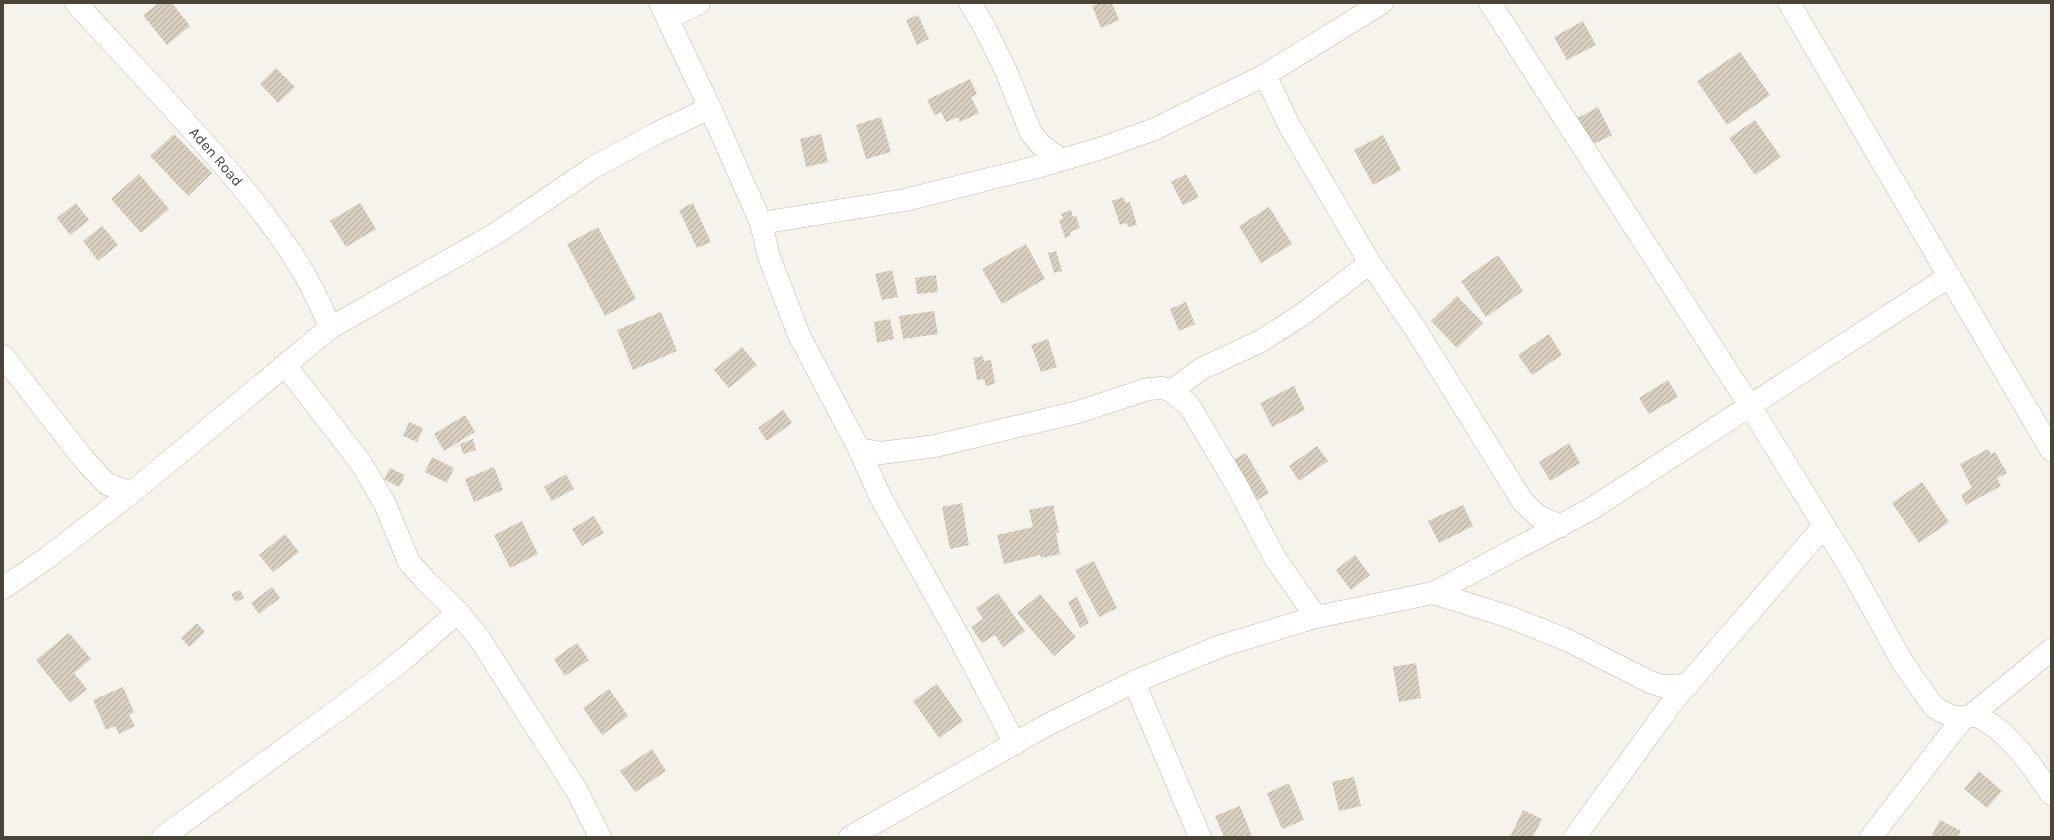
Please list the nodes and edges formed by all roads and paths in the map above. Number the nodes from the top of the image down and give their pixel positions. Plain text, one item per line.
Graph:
1 (76, 3) edge
2 (699, 3) edge
3 (970, 3) edge
4 (1490, 3) edge
5 (1790, 3) edge
6 (1378, 4) edge
7 (664, 10) edge
8 (1266, 75) junction
9 (710, 108) junction
10 (1062, 160) junction
11 (761, 223) junction
12 (1370, 263) junction
13 (1950, 276) junction
14 (330, 328) junction
15 (3, 356) edge
16 (285, 365) junction
17 (1172, 391) junction
18 (1750, 406) junction
19 (2049, 442) edge
20 (859, 449) junction
21 (131, 493) junction
22 (1561, 526) junction
23 (1824, 526) junction
24 (3, 588) edge
25 (1433, 593) junction
26 (458, 612) junction
27 (1316, 617) junction
28 (2051, 650) edge
29 (1134, 682) junction
30 (1688, 685) junction
31 (1968, 716) junction
32 (1015, 744) junction
33 (2051, 794) edge
34 (163, 837) edge
35 (600, 837) edge
36 (850, 837) edge
37 (1200, 837) edge
38 (1575, 837) edge
39 (1871, 837) edge

1 - 14 street, Aden Road
2 - 7 street
3 - 10 street
4 - 18 street
5 - 13 street
6 - 8 street
7 - 9 street
8 - 10 street
8 - 12 street
9 - 11 street
9 - 14 street
10 - 11 street
11 - 20 street
12 - 17 street
12 - 22 street
13 - 18 street
13 - 19 street
14 - 16 street
15 - 21 street
16 - 21 street
16 - 26 street
17 - 20 street
17 - 27 street
18 - 22 street
18 - 23 street
20 - 32 street
21 - 24 street
22 - 25 street
23 - 30 street
23 - 31 street
25 - 27 street
25 - 30 street
26 - 34 street
26 - 35 street
27 - 29 street
28 - 31 street
29 - 32 street
29 - 37 street
30 - 38 street
31 - 33 street
31 - 39 street
32 - 36 street

